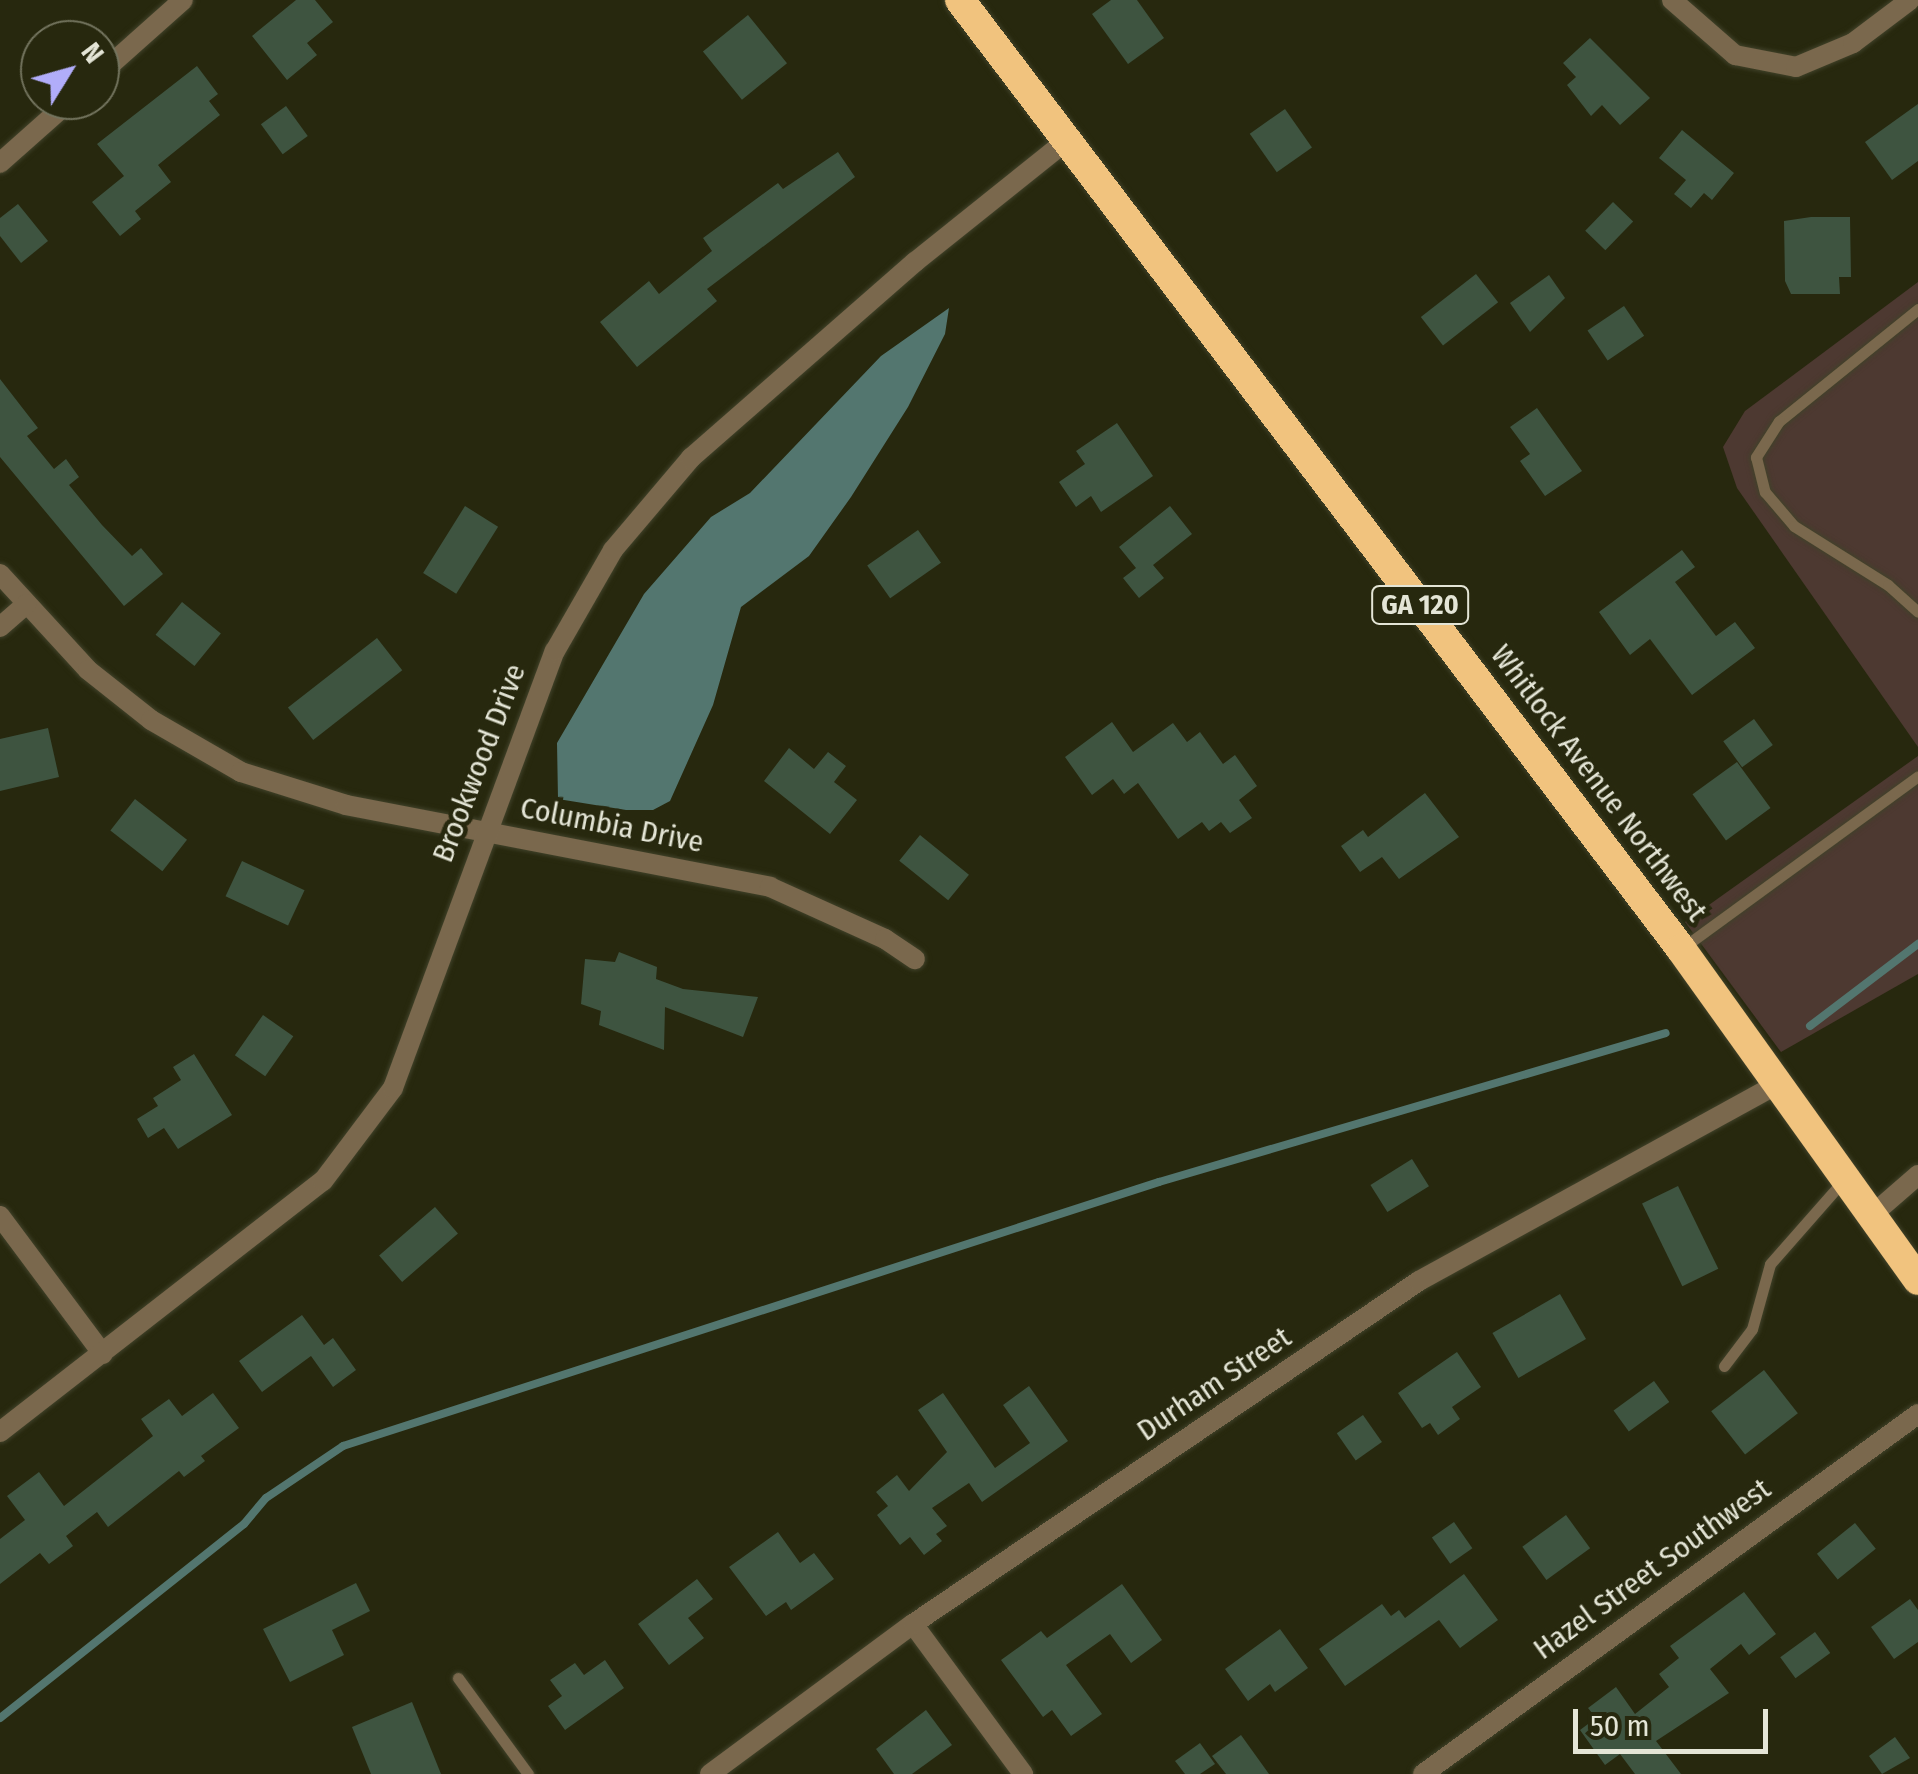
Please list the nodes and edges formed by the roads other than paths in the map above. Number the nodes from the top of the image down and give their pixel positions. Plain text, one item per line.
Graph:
1 (183, 0) edge
2 (960, 0) edge
3 (1672, 0) edge
4 (1910, 0) edge
5 (120, 56) edge
6 (48, 120) edge
7 (1066, 141) junction
8 (0, 163) edge
9 (1918, 309) edge
10 (0, 574) edge
11 (26, 604) junction
12 (1918, 612) edge
13 (0, 627) edge
14 (1918, 776) edge
15 (483, 830) junction
16 (1681, 949) junction
17 (915, 959) dead end
18 (1778, 1084) junction
19 (1918, 1174) edge
20 (1845, 1179) junction
21 (0, 1216) edge
22 (1872, 1216) junction
23 (1918, 1280) edge
24 (103, 1354) junction
25 (1724, 1366) dead end
26 (1918, 1414) edge
27 (0, 1432) edge
28 (914, 1624) junction
29 (458, 1678) dead end
30 (528, 1774) edge
31 (710, 1774) edge
32 (1023, 1774) edge
33 (1422, 1774) edge

1 - 5 street
2 - 7 highway, Whitlock Avenue Northwest / GA 120
3 - 4 street
6 - 8 street
7 - 15 street, Brookwood Drive
7 - 16 highway, Whitlock Avenue Northwest / GA 120
9 - 12 lane
10 - 11 street, Columbia Drive
11 - 13 street
11 - 15 street, Columbia Drive
14 - 16 lane
15 - 17 street, Columbia Drive
15 - 24 street, Brookwood Drive
16 - 18 highway, Whitlock Avenue Northwest / GA 120
18 - 20 highway, Whitlock Avenue Northwest / GA 120
18 - 28 street, Durham Street
19 - 22 street
20 - 22 highway, Whitlock Avenue Northwest / GA 120
20 - 25 lane
21 - 24 street
22 - 23 highway, Whitlock Avenue Northwest / GA 120
24 - 27 street, Brookwood Drive
26 - 33 street, Hazel Street Southwest
28 - 31 street, Durham Street
28 - 32 street
29 - 30 lane

